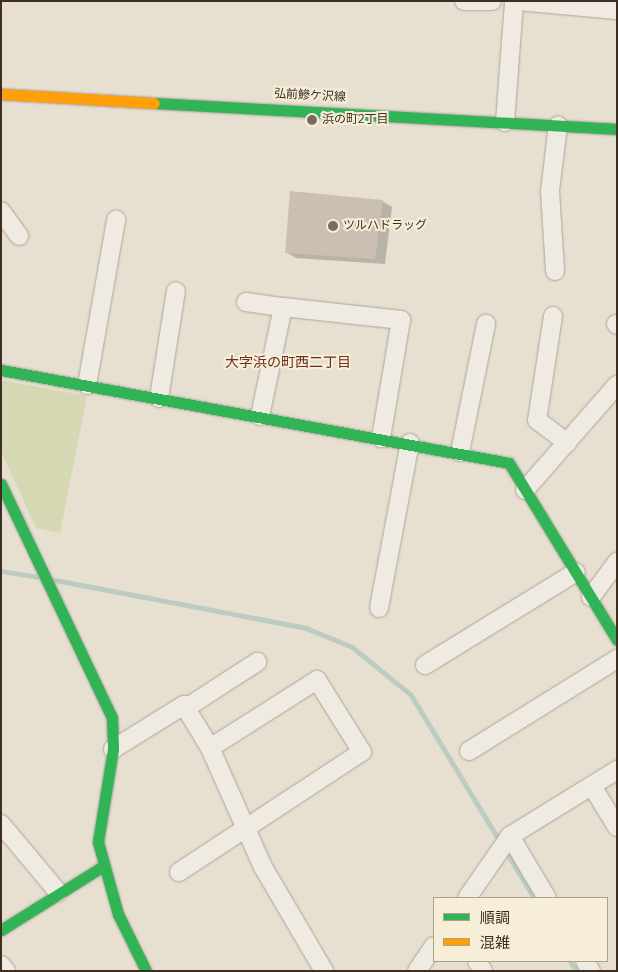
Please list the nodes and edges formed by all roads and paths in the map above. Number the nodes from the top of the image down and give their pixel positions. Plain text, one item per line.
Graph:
1 (464, 1) edge
2 (492, 1) edge
3 (514, 1) edge
4 (518, 1) edge
5 (617, 10) edge
6 (1, 94) edge
7 (505, 122) junction
8 (558, 125) junction
9 (617, 129) edge
10 (1, 211) edge
11 (116, 220) dead end
12 (19, 236) dead end
13 (555, 271) dead end
14 (176, 291) dead end
15 (246, 302) dead end
16 (283, 307) junction
17 (553, 316) dead end
18 (486, 324) dead end
19 (1, 370) edge
20 (617, 385) edge
21 (87, 386) junction
22 (159, 398) junction
23 (260, 416) junction
24 (381, 438) junction
25 (410, 443) junction
26 (567, 443) junction
27 (460, 452) junction
28 (1, 484) edge
29 (525, 490) junction
30 (617, 562) edge
31 (576, 572) junction
32 (591, 597) junction
33 (379, 608) dead end
34 (617, 640) edge
35 (617, 659) edge
36 (257, 662) dead end
37 (425, 665) dead end
38 (186, 708) junction
39 (210, 748) junction
40 (113, 749) junction
41 (469, 751) dead end
42 (617, 770) edge
43 (592, 786) junction
44 (1, 824) edge
45 (246, 825) junction
46 (617, 827) edge
47 (505, 844) junction
48 (102, 867) junction
49 (179, 872) dead end
50 (58, 892) junction
51 (468, 897) edge
52 (547, 897) edge
53 (1, 930) edge
54 (433, 948) edge
55 (1, 965) edge
56 (6, 971) edge
57 (146, 971) edge
58 (324, 971) edge
59 (418, 971) edge

1 - 2 street
3 - 7 street
4 - 5 street
6 - 7 street, 弘前鰺ケ沢線
7 - 8 street, 弘前鰺ケ沢線
8 - 9 street, 弘前鰺ケ沢線
8 - 13 street
10 - 12 street
11 - 21 street
14 - 22 street
15 - 16 street
16 - 23 street
16 - 24 street
17 - 26 street
18 - 27 street
19 - 21 street
20 - 26 street
21 - 22 street
22 - 23 street
23 - 24 street
24 - 25 street
25 - 27 street
25 - 33 street
26 - 29 street
27 - 29 street
28 - 40 street
29 - 31 street
30 - 32 street
31 - 32 street
31 - 37 street
32 - 34 street
35 - 41 street
36 - 38 street
38 - 39 street
38 - 40 street
39 - 45 street
39 - 45 street
40 - 48 street
42 - 43 street
43 - 46 street
43 - 47 street
44 - 50 street
45 - 49 street
45 - 58 street
47 - 51 street
47 - 52 street
48 - 50 street
48 - 57 street
50 - 53 street
54 - 59 street
55 - 56 street

